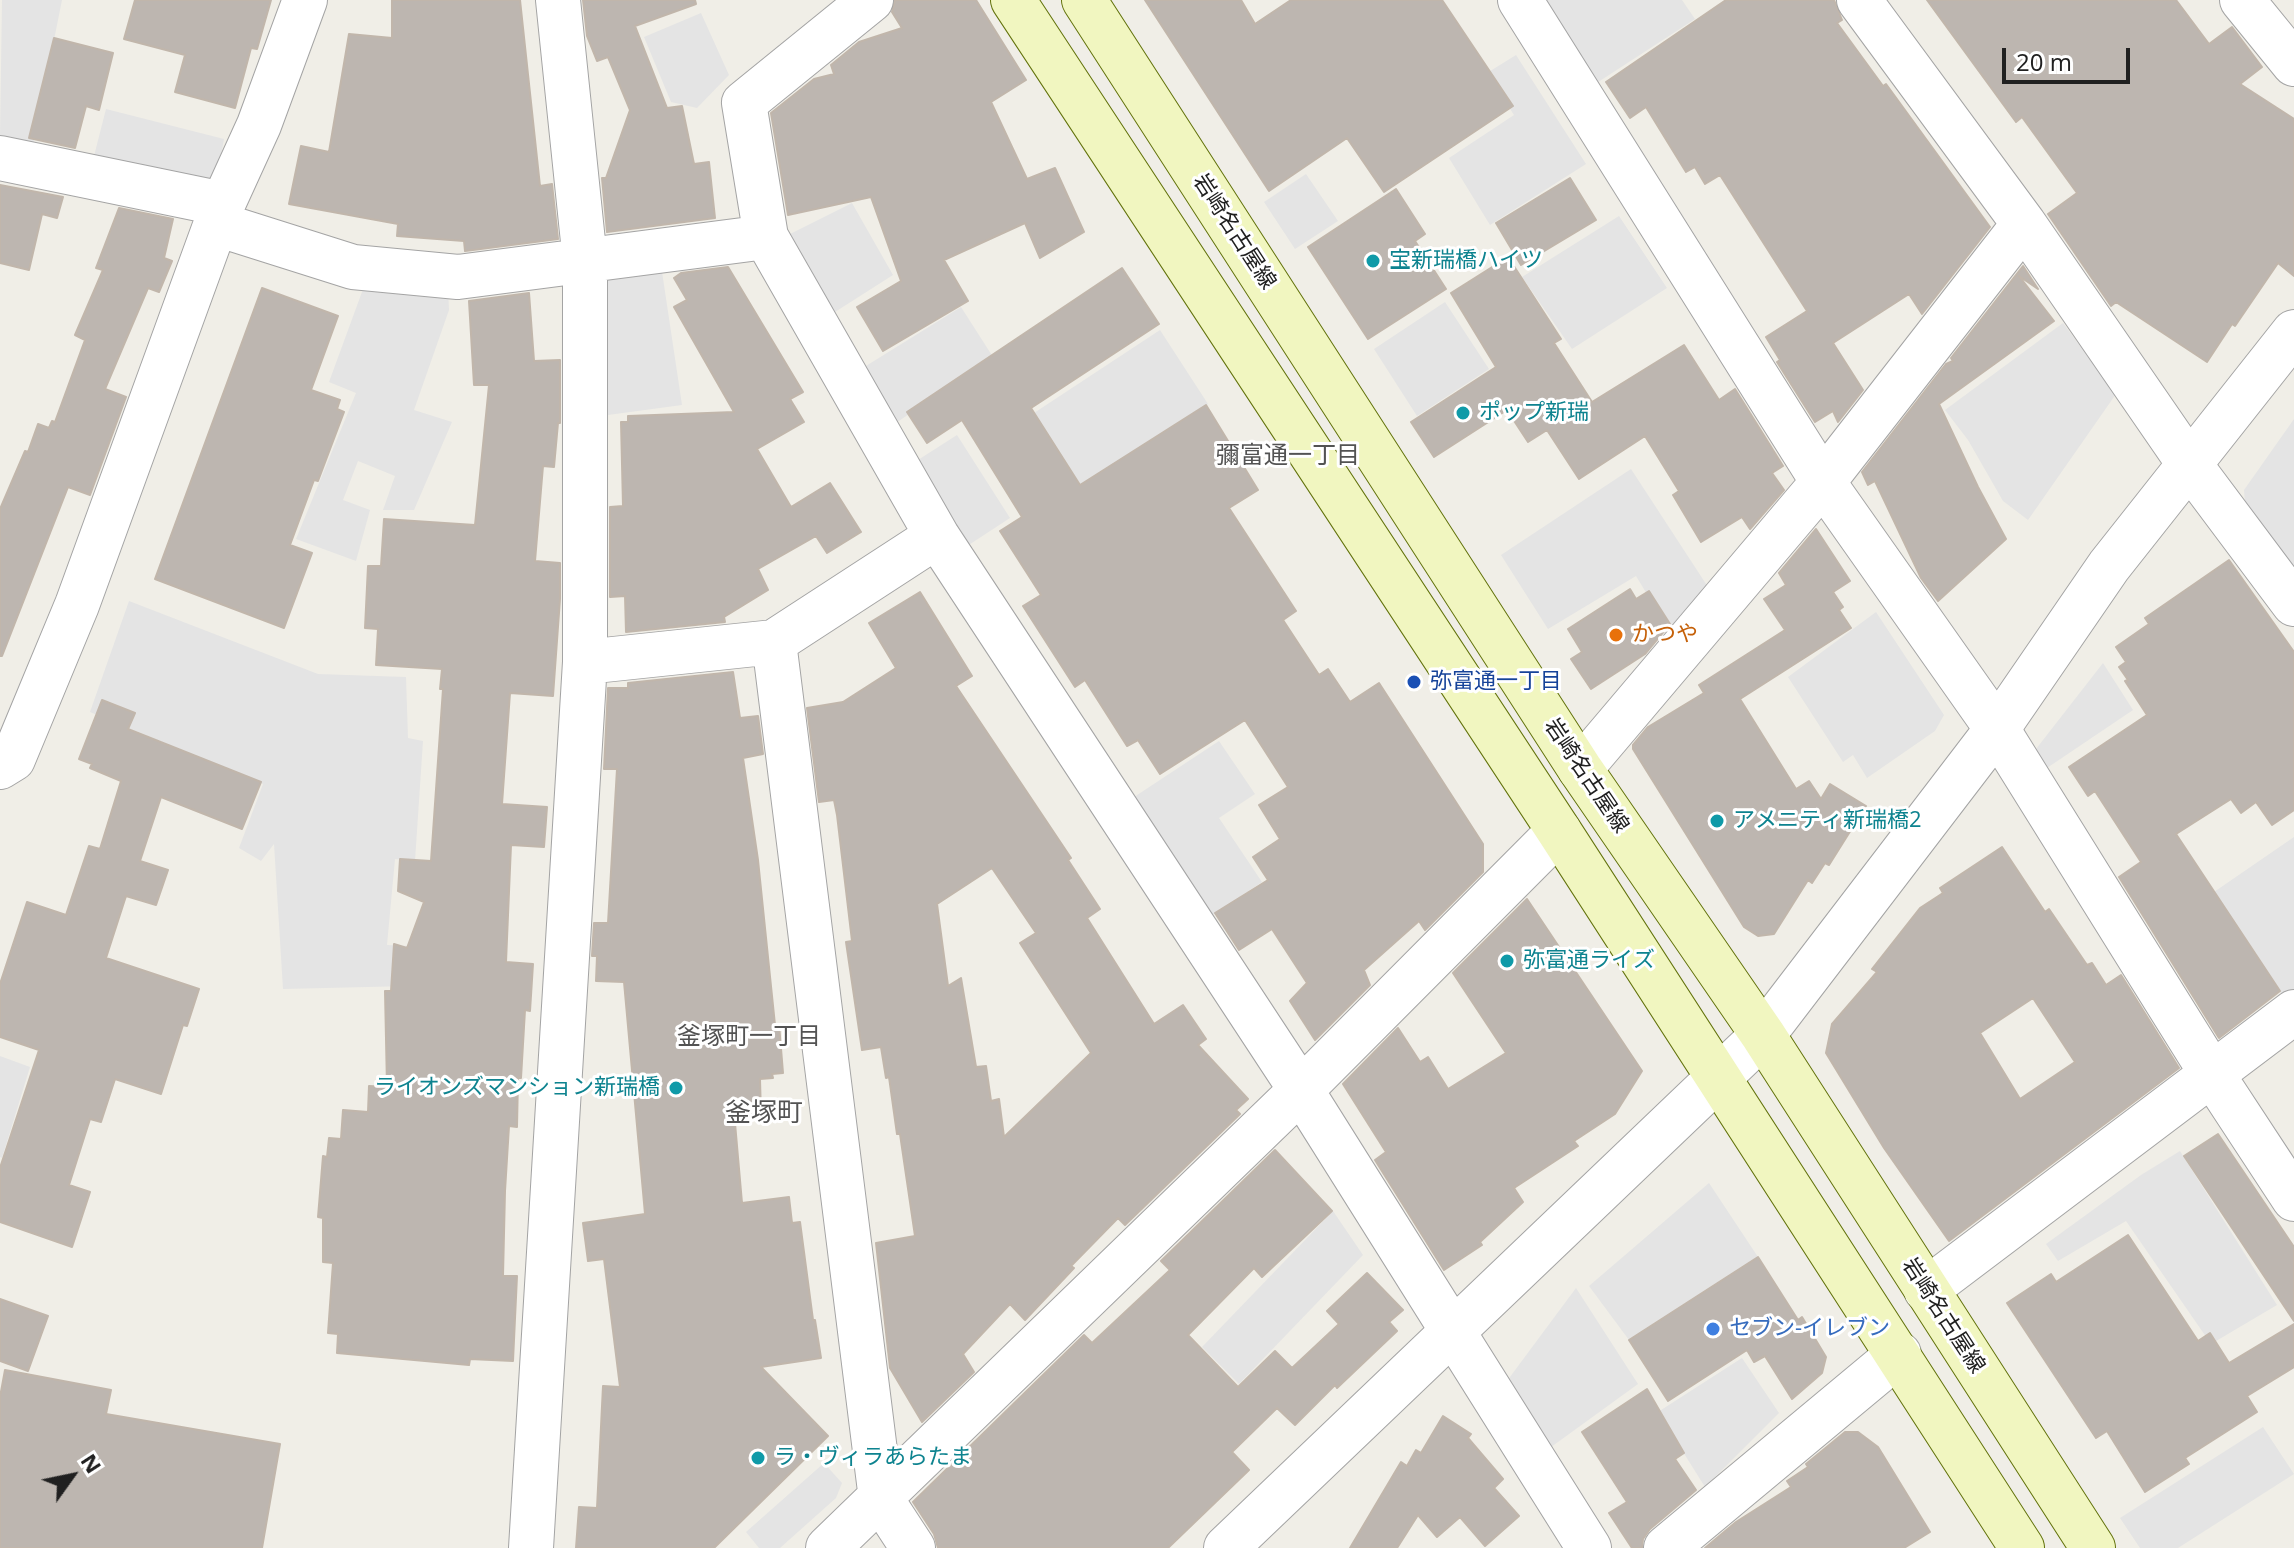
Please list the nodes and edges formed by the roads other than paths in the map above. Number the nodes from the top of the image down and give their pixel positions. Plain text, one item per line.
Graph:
1 (305, 0) edge
2 (558, 0) edge
3 (871, 0) edge
4 (1013, 0) edge
5 (1084, 0) edge
6 (1520, 0) edge
7 (1859, 0) edge
8 (2242, 0) edge
9 (2294, 64) edge
10 (0, 158) edge
11 (220, 214) junction
12 (2024, 224) junction
13 (766, 237) junction
14 (585, 261) junction
15 (2294, 332) edge
16 (2190, 465) junction
17 (1823, 482) junction
18 (937, 536) junction
19 (2294, 604) edge
20 (774, 642) junction
21 (585, 662) junction
22 (1997, 729) junction
23 (0, 767) edge
24 (1580, 769) junction
25 (1559, 831) junction
26 (2294, 1012) edge
27 (1763, 1035) junction
28 (2212, 1074) junction
29 (1718, 1076) junction
30 (1301, 1090) junction
31 (2294, 1199) edge
32 (1926, 1290) junction
33 (1451, 1332) junction
34 (1899, 1354) junction
35 (881, 1499) junction
36 (531, 1548) edge
37 (828, 1548) edge
38 (913, 1548) edge
39 (1226, 1548) edge
40 (1589, 1548) edge
41 (1666, 1548) edge
42 (2022, 1548) edge
43 (2093, 1548) edge

1 - 11 street
2 - 14 street
3 - 13 street
4 - 25 main road
5 - 24 main road, 岩崎名古屋線
6 - 17 street
7 - 12 street
8 - 9 street
10 - 11 street
11 - 14 street
11 - 23 street
12 - 16 street
12 - 17 street
13 - 14 street
13 - 18 street
14 - 21 street
15 - 16 street
16 - 19 street
16 - 22 street
17 - 22 street
17 - 24 street
18 - 20 street
18 - 30 street
20 - 21 street
20 - 35 street
21 - 36 street
22 - 27 street
22 - 28 street
24 - 27 main road, 岩崎名古屋線
25 - 29 main road
25 - 30 street
26 - 28 street
27 - 29 street
27 - 32 main road, 岩崎名古屋線
28 - 31 street
28 - 32 street
29 - 33 street
29 - 34 main road
30 - 33 street
30 - 35 street
32 - 43 main road, 岩崎名古屋線
33 - 39 street
33 - 40 street
34 - 41 street
34 - 42 main road
35 - 37 street
35 - 38 street

